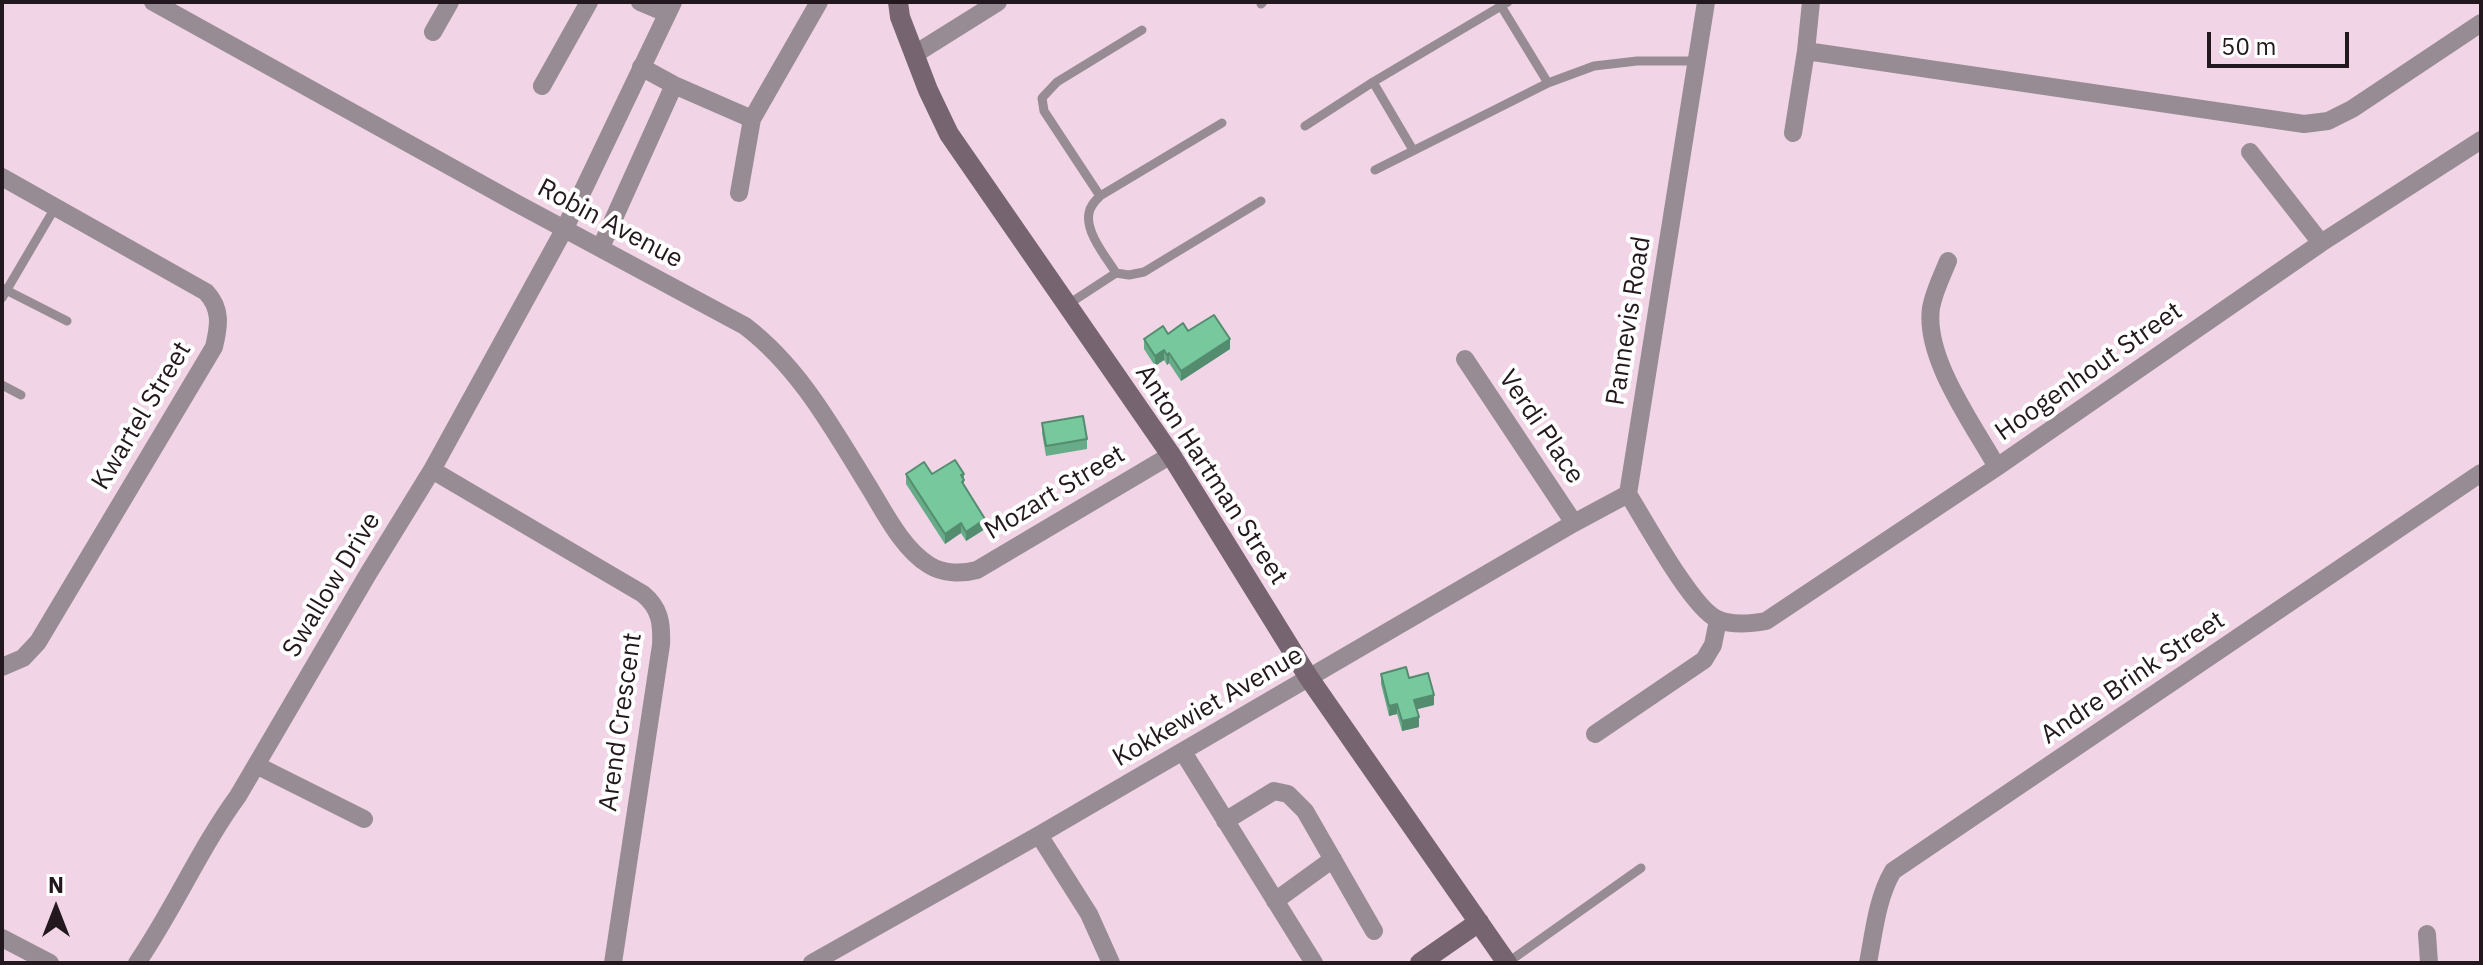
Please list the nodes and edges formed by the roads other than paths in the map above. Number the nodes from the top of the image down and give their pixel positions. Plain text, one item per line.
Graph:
1 (153, 2) edge
2 (450, 2) edge
3 (589, 2) edge
4 (640, 2) edge
5 (819, 2) edge
6 (898, 2) edge
7 (998, 2) edge
8 (1706, 2) edge
9 (1811, 2) edge
10 (1504, 4) edge
11 (669, 8) edge
12 (2481, 23) edge
13 (1142, 30) dead end
14 (433, 32) dead end
15 (1806, 51) junction
16 (915, 54) junction
17 (1697, 61) junction
18 (641, 67) junction
19 (1373, 82) junction
20 (1548, 83) junction
21 (674, 85) junction
22 (542, 86) dead end
23 (752, 119) junction
24 (1222, 123) dead end
25 (1305, 126) dead end
26 (1793, 133) dead end
27 (2481, 140) edge
28 (1413, 150) junction
29 (2250, 152) dead end
30 (1375, 170) dead end
31 (2, 177) edge
32 (739, 193) dead end
33 (1100, 196) junction
34 (1261, 201) dead end
35 (56, 206) junction
36 (565, 228) junction
37 (2321, 243) junction
38 (601, 247) junction
39 (1948, 261) dead end
40 (1116, 273) junction
41 (4, 292) edge
42 (1067, 305) junction
43 (67, 321) dead end
44 (1465, 359) dead end
45 (2, 385) edge
46 (21, 395) dead end
47 (1171, 455) junction
48 (1997, 467) junction
49 (432, 470) junction
50 (2481, 473) edge
51 (1628, 494) junction
52 (1574, 523) junction
53 (965, 573) joint
54 (1718, 620) junction
55 (2, 667) edge
56 (1309, 678) junction
57 (1595, 734) dead end
58 (1183, 752) junction
59 (256, 765) junction
60 (364, 819) dead end
61 (1225, 821) junction
62 (1039, 835) junction
63 (1333, 859) junction
64 (1641, 868) dead end
65 (1275, 901) junction
66 (1479, 922) junction
67 (1374, 931) dead end
68 (2427, 934) dead end
69 (2, 938) edge
70 (840, 957) edge
71 (50, 963) edge
72 (137, 963) edge
73 (613, 963) edge
74 (812, 963) edge
75 (1111, 963) edge
76 (1314, 963) edge
77 (1420, 963) edge
78 (1507, 963) edge
79 (1868, 963) edge
80 (2429, 963) edge

1 - 36 street, Robin Avenue
2 - 14 street
3 - 22 street
4 - 11 street
5 - 23 street
6 - 16 street, Anton Hartman Street
7 - 16 street
8 - 17 street, Pannevis Road
9 - 15 street
10 - 19 lane
10 - 20 lane
11 - 18 street, Swallow Drive
12 - 15 street
13 - 33 lane
15 - 26 street
16 - 42 street, Anton Hartman Street
17 - 20 lane
17 - 51 street, Pannevis Road
18 - 21 street
18 - 36 street, Swallow Drive
19 - 25 lane
19 - 28 lane
20 - 28 lane
21 - 23 street
21 - 38 street
23 - 32 street
24 - 33 lane
27 - 37 street, Hoogenhout Street
28 - 30 lane
29 - 37 street
31 - 35 street, Kwartel Street
33 - 40 lane
34 - 40 lane
35 - 41 lane
35 - 55 street, Kwartel Street
36 - 38 street, Robin Avenue
36 - 49 street, Swallow Drive
37 - 48 street, Hoogenhout Street
38 - 53 street, Robin Avenue
39 - 48 street
40 - 42 lane
41 - 43 lane
42 - 47 street, Anton Hartman Street
44 - 52 street, Verdi Place
45 - 46 lane
47 - 53 street, Mozart Street
47 - 56 street, Anton Hartman Street
48 - 54 street, Hoogenhout Street
49 - 59 street, Swallow Drive
49 - 73 street, Arend Crescent
50 - 79 street, Andre Brink Street
51 - 52 street, Kokkewiet Avenue
51 - 54 street
52 - 56 street, Kokkewiet Avenue
54 - 57 street
56 - 58 street, Kokkewiet Avenue
56 - 66 street, Anton Hartman Street
58 - 61 street
58 - 62 street, Kokkewiet Avenue
59 - 60 street
59 - 72 street, Swallow Drive
61 - 63 street
61 - 65 street
62 - 70 street, Kokkewiet Avenue
62 - 75 street
63 - 65 street
63 - 67 street
64 - 78 lane
65 - 76 street
66 - 77 street
66 - 78 street, Anton Hartman Street
68 - 80 street
69 - 71 street
70 - 74 street, Kokkewiet Avenue

